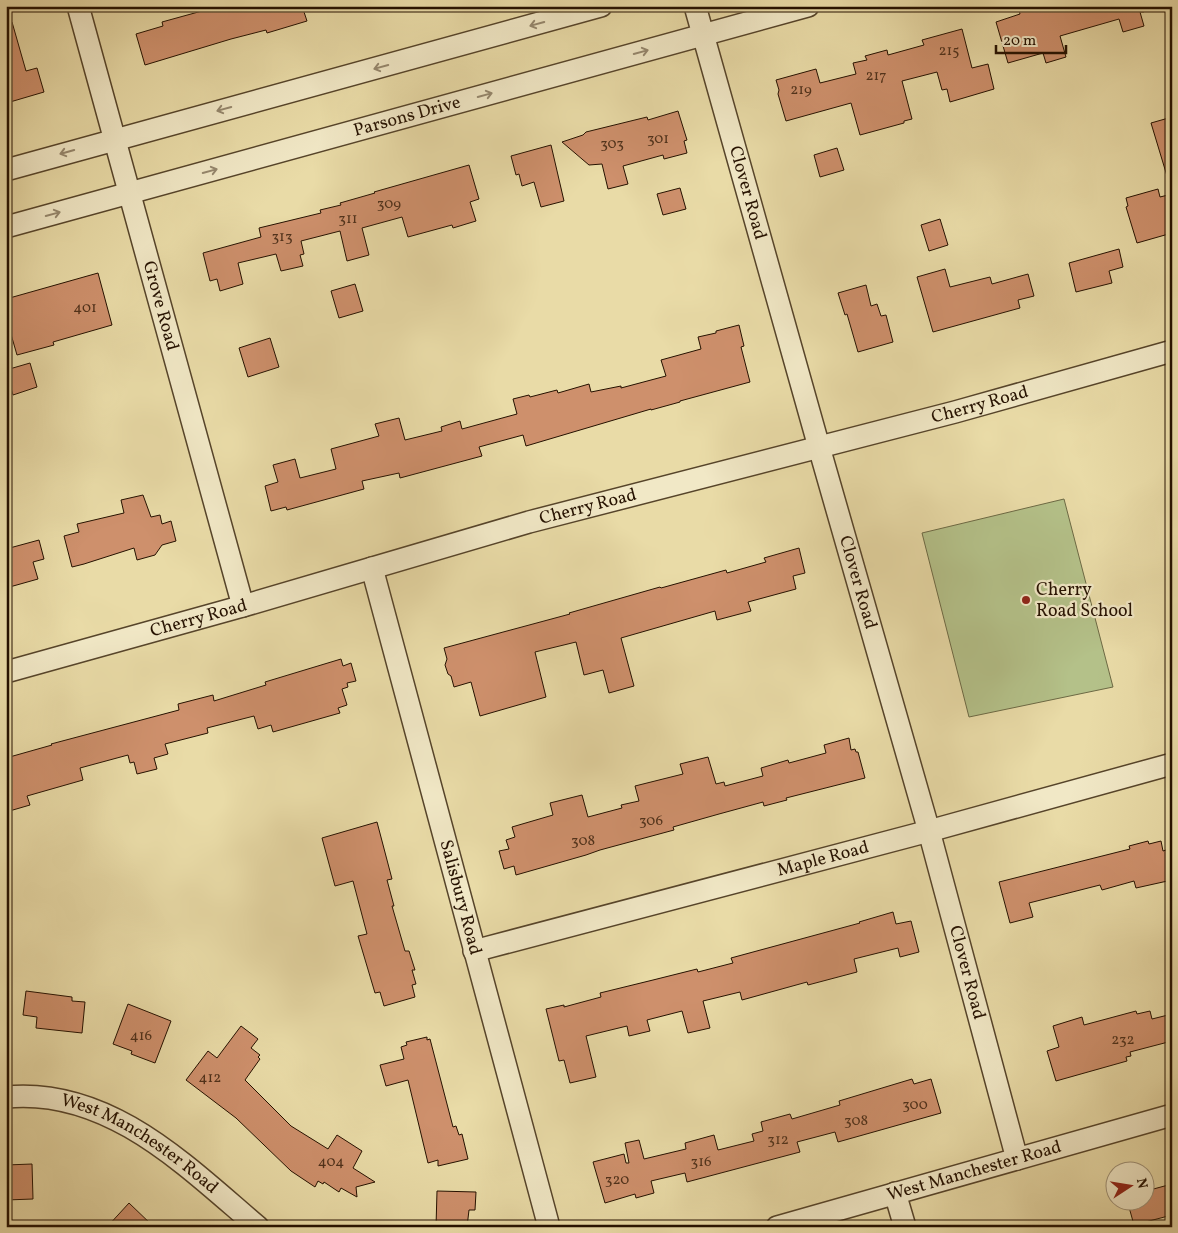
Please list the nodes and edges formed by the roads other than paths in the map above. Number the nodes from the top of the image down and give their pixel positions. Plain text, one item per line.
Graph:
1 (78, 6) edge
2 (601, 6) edge
3 (695, 6) edge
4 (808, 6) edge
5 (703, 35) junction
6 (115, 139) junction
7 (6, 170) edge
8 (129, 193) junction
9 (6, 227) edge
10 (1172, 351) edge
11 (819, 447) junction
12 (372, 568) junction
13 (243, 606) junction
14 (6, 672) edge
15 (1172, 764) edge
16 (929, 831) junction
17 (474, 951) junction
18 (6, 1097) edge
19 (1172, 1115) edge
20 (1017, 1159) junction
21 (895, 1193) junction
22 (258, 1227) edge
23 (549, 1227) edge
24 (777, 1227) edge
25 (905, 1227) edge

1 - 6 street, Grove Road
2 -> 6 street
3 - 5 street, Clover Road
4 - 5 street, Parsons Drive
8 -> 5 street, Parsons Drive
5 - 11 street, Clover Road
6 -> 7 street
6 - 8 street, Grove Road
9 -> 8 street, Parsons Drive
8 - 13 street, Grove Road
10 - 11 street, Cherry Road
11 - 12 street, Cherry Road
11 - 16 street, Clover Road
12 - 13 street, Cherry Road
12 - 17 street, Salisbury Road
13 - 14 street, Cherry Road
15 - 16 street, Maple Road
16 - 17 street, Maple Road
16 - 20 street, Clover Road
17 - 23 street, Salisbury Road
18 - 22 street, West Manchester Road
19 - 20 street, West Manchester Road
20 - 21 street, West Manchester Road
21 - 24 street, West Manchester Road
21 - 25 street

